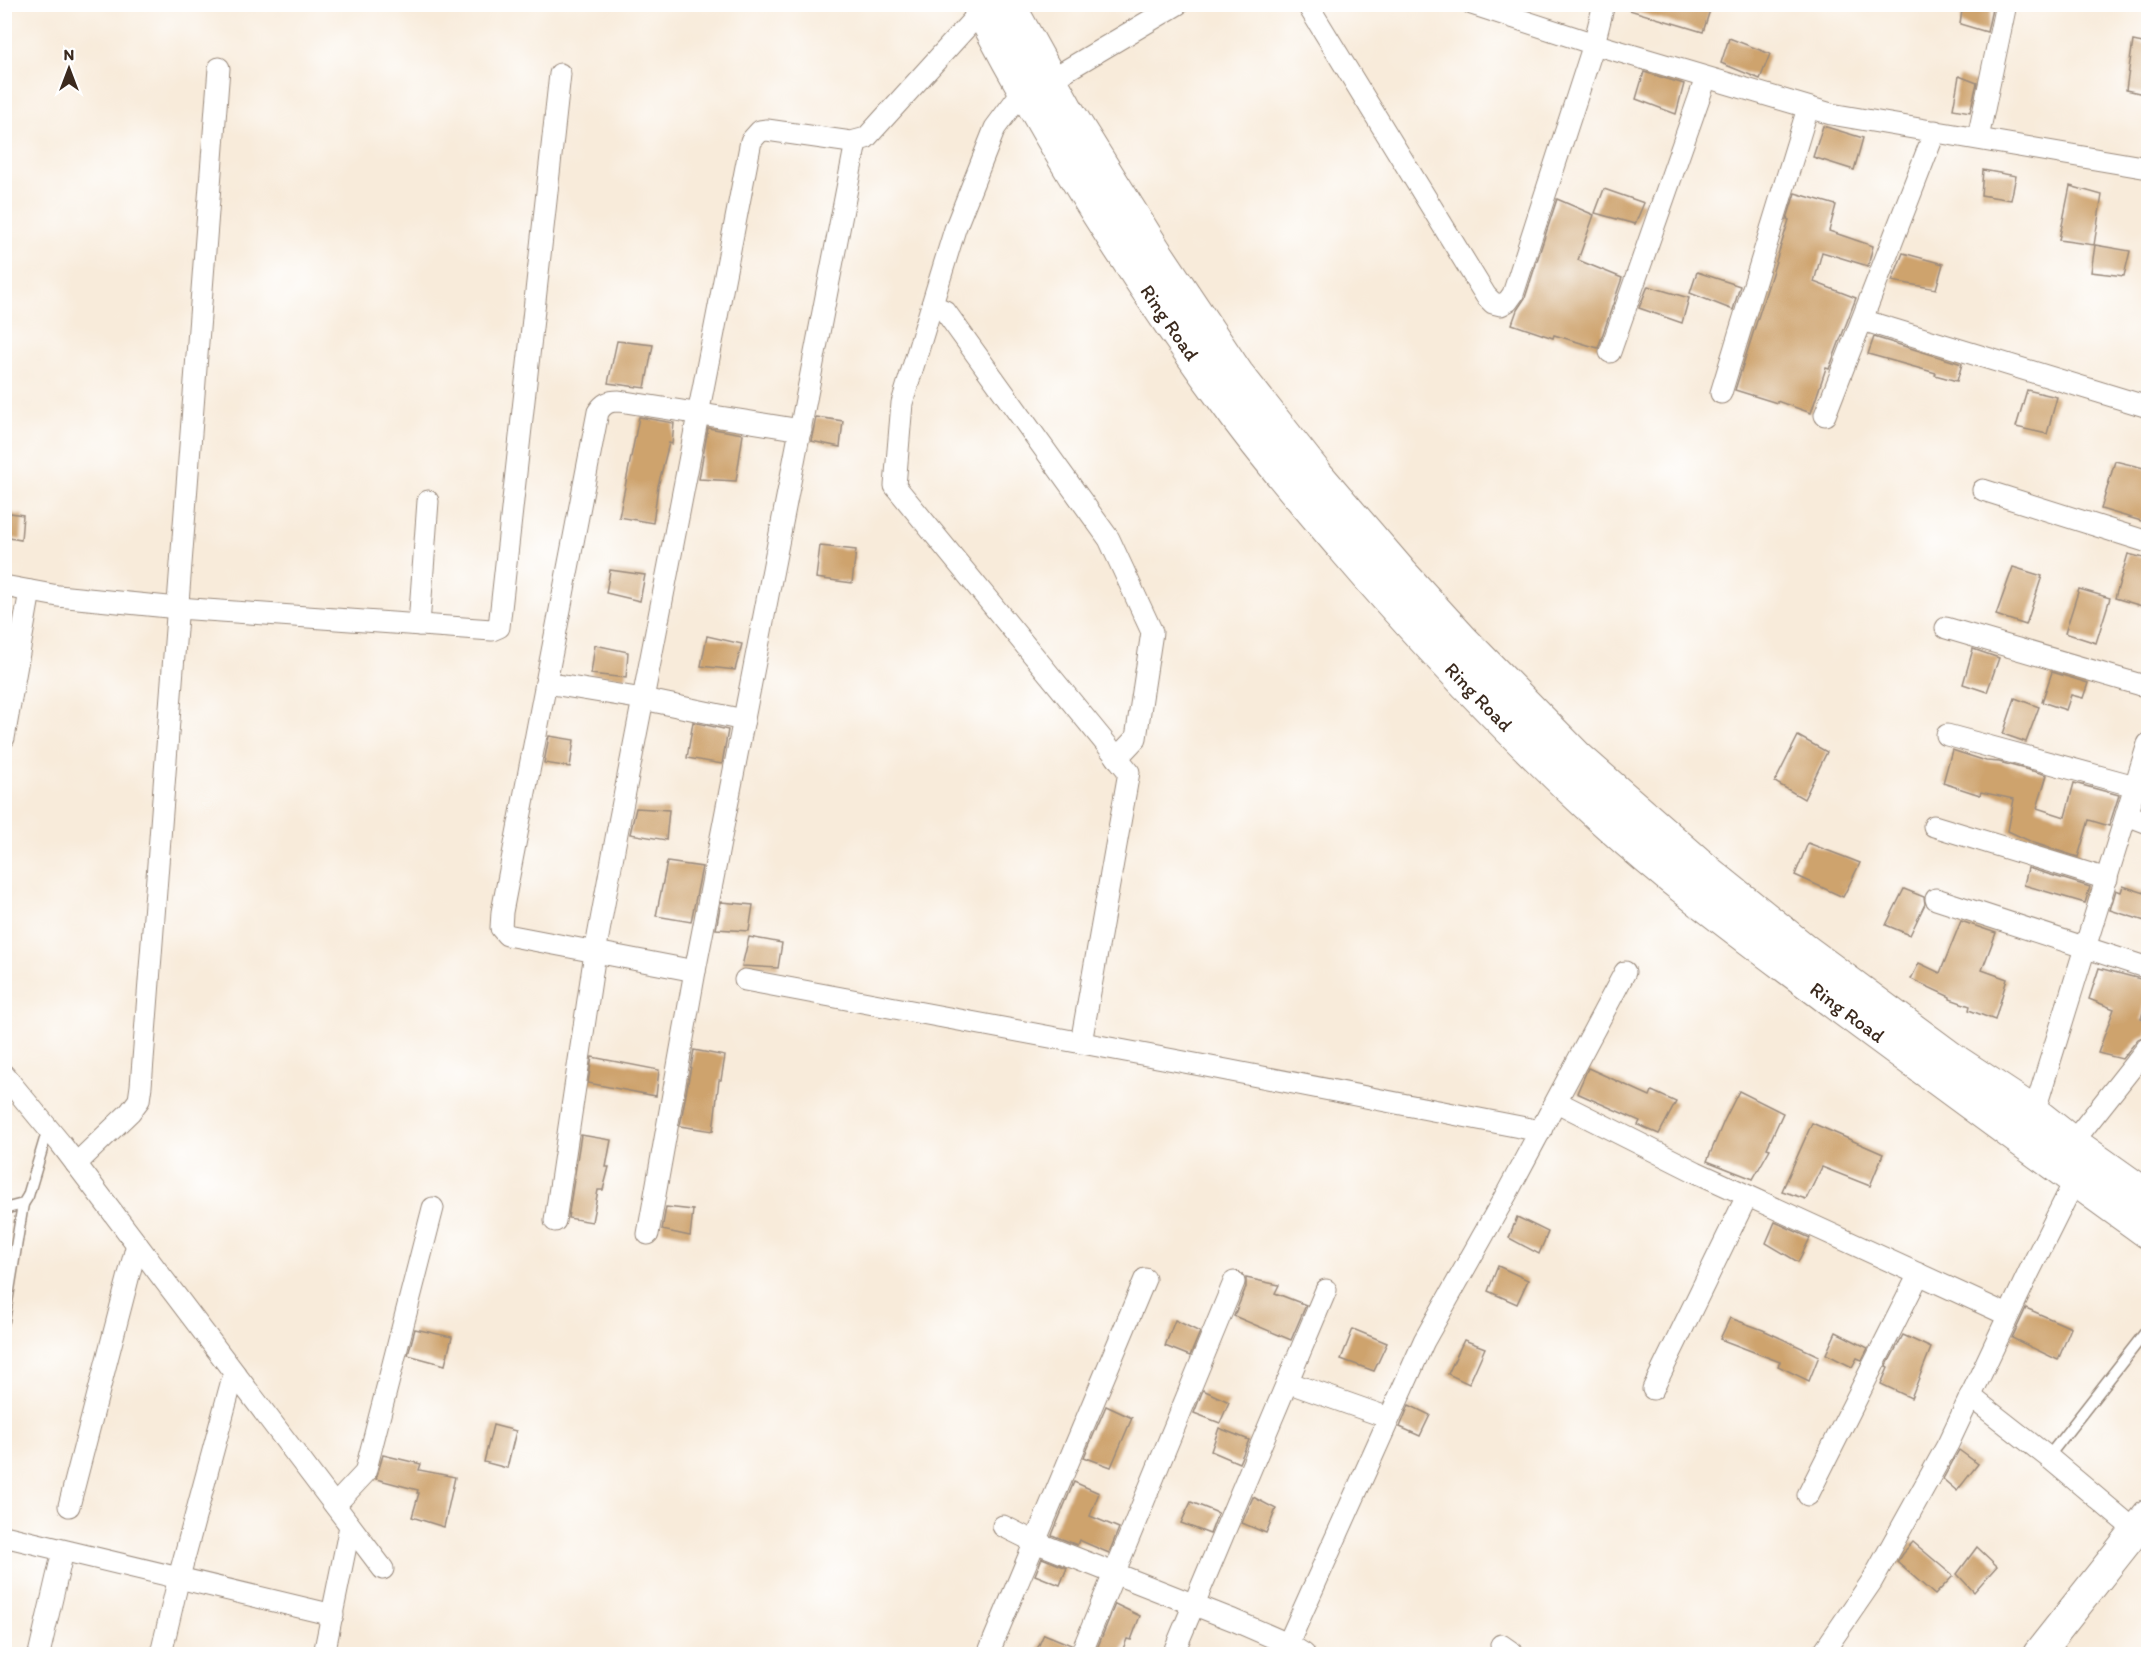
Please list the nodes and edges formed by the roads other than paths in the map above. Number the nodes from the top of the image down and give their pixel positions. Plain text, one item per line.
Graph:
1 (1178, 4) edge
2 (1307, 4) edge
3 (1472, 4) edge
4 (1604, 4) edge
5 (2006, 4) edge
6 (989, 6) edge
7 (1594, 44) junction
8 (219, 68) dead end
9 (560, 74) dead end
10 (1706, 78) junction
11 (1037, 85) junction
12 (1808, 108) junction
13 (1935, 130) junction
14 (1978, 138) junction
15 (856, 142) junction
16 (2148, 168) edge
17 (932, 305) junction
18 (1862, 320) junction
19 (1610, 352) dead end
20 (1721, 393) dead end
21 (2148, 407) edge
22 (698, 413) junction
23 (1826, 415) dead end
24 (801, 430) junction
25 (1983, 490) dead end
26 (428, 501) dead end
27 (2148, 542) edge
28 (4, 586) edge
29 (30, 591) junction
30 (178, 608) junction
31 (419, 625) junction
32 (1946, 628) dead end
33 (546, 683) junction
34 (2148, 687) edge
35 (643, 699) junction
36 (744, 720) junction
37 (1947, 735) dead end
38 (4, 738) edge
39 (2148, 744) edge
40 (1117, 758) junction
41 (2136, 786) junction
42 (2127, 815) junction
43 (2148, 823) edge
44 (1934, 826) dead end
45 (2107, 879) junction
46 (1936, 899) dead end
47 (2086, 948) junction
48 (595, 953) junction
49 (2148, 968) edge
50 (695, 971) junction
51 (1625, 972) dead end
52 (745, 980) dead end
53 (1081, 1043) junction
54 (2148, 1047) edge
55 (4, 1075) edge
56 (1557, 1102) junction
57 (2034, 1113) junction
58 (48, 1128) junction
59 (1541, 1131) junction
60 (2072, 1143) junction
61 (76, 1164) junction
62 (2075, 1180) junction
63 (1747, 1196) junction
64 (2148, 1197) edge
65 (23, 1204) junction
66 (433, 1208) dead end
67 (4, 1209) edge
68 (555, 1221) dead end
69 (2148, 1232) edge
70 (648, 1234) dead end
71 (137, 1244) junction
72 (1919, 1274) junction
73 (1145, 1279) dead end
74 (1234, 1281) dead end
75 (1326, 1290) dead end
76 (2008, 1315) junction
77 (4, 1321) edge
78 (2148, 1329) edge
79 (236, 1374) junction
80 (1287, 1382) junction
81 (1653, 1389) dead end
82 (1970, 1396) junction
83 (1389, 1418) junction
84 (2048, 1456) junction
85 (1808, 1496) dead end
86 (335, 1505) junction
87 (69, 1506) dead end
88 (2142, 1523) edge
89 (350, 1526) junction
90 (1003, 1526) dead end
91 (4, 1536) edge
92 (1035, 1542) junction
93 (63, 1551) junction
94 (383, 1569) dead end
95 (1115, 1572) junction
96 (179, 1577) junction
97 (1193, 1604) junction
98 (333, 1615) junction
99 (1296, 1649) edge
100 (39, 1654) edge
101 (161, 1654) edge
102 (324, 1654) edge
103 (988, 1654) edge
104 (1081, 1654) edge
105 (1173, 1654) edge
106 (1822, 1654) edge
107 (2038, 1654) edge

1 - 11 street
2 - 7 street
3 - 7 street
4 - 7 street
5 - 14 street
6 - 11 highway, Ring Road
6 - 15 street
7 - 10 street
8 - 30 street
9 - 31 street
10 - 12 street
10 - 19 street
11 - 17 street
11 - 57 highway, Ring Road
11 - 62 highway, Ring Road
12 - 13 street
12 - 20 street
13 - 14 street
13 - 18 street
14 - 16 street
15 - 22 street
15 - 24 street
17 - 40 street
17 - 40 street
18 - 21 street
18 - 23 street
22 - 24 street
22 - 33 street
22 - 35 street
24 - 36 street
25 - 27 street
26 - 31 street
28 - 29 street
29 - 30 street
29 - 38 street
30 - 31 street
30 - 61 street
32 - 34 street
33 - 35 street
33 - 48 street
35 - 36 street
35 - 48 street
36 - 50 street
37 - 41 street
39 - 41 street
40 - 53 street
41 - 42 street
42 - 43 street
42 - 45 street
44 - 45 street
45 - 47 street
46 - 47 street
47 - 49 street
47 - 57 street
48 - 50 street
48 - 68 street
50 - 70 street
51 - 56 street
52 - 53 street
53 - 59 street
54 - 60 street
55 - 58 street
56 - 59 street
56 - 63 street
57 - 60 highway, Ring Road
58 - 61 street
58 - 65 lane
59 - 83 street
60 - 64 highway, Ring Road
61 - 71 street
62 - 69 highway, Ring Road
62 - 76 street
63 - 72 street
63 - 81 street
65 - 67 lane
65 - 77 lane
66 - 86 street
71 - 79 street
71 - 87 street
72 - 76 street
72 - 85 street
73 - 92 street
74 - 95 street
75 - 80 street
76 - 82 street
78 - 84 lane
79 - 86 street
79 - 96 street
80 - 83 street
80 - 97 street
82 - 84 street
82 - 106 street
83 - 99 street
84 - 88 street
86 - 89 street
88 - 107 street
89 - 94 street
89 - 98 street
90 - 92 street
91 - 93 street
92 - 95 street
92 - 103 street
93 - 96 street
93 - 100 street
95 - 97 street
95 - 104 street
96 - 98 street
96 - 101 street
97 - 99 street
97 - 105 street
98 - 102 street

